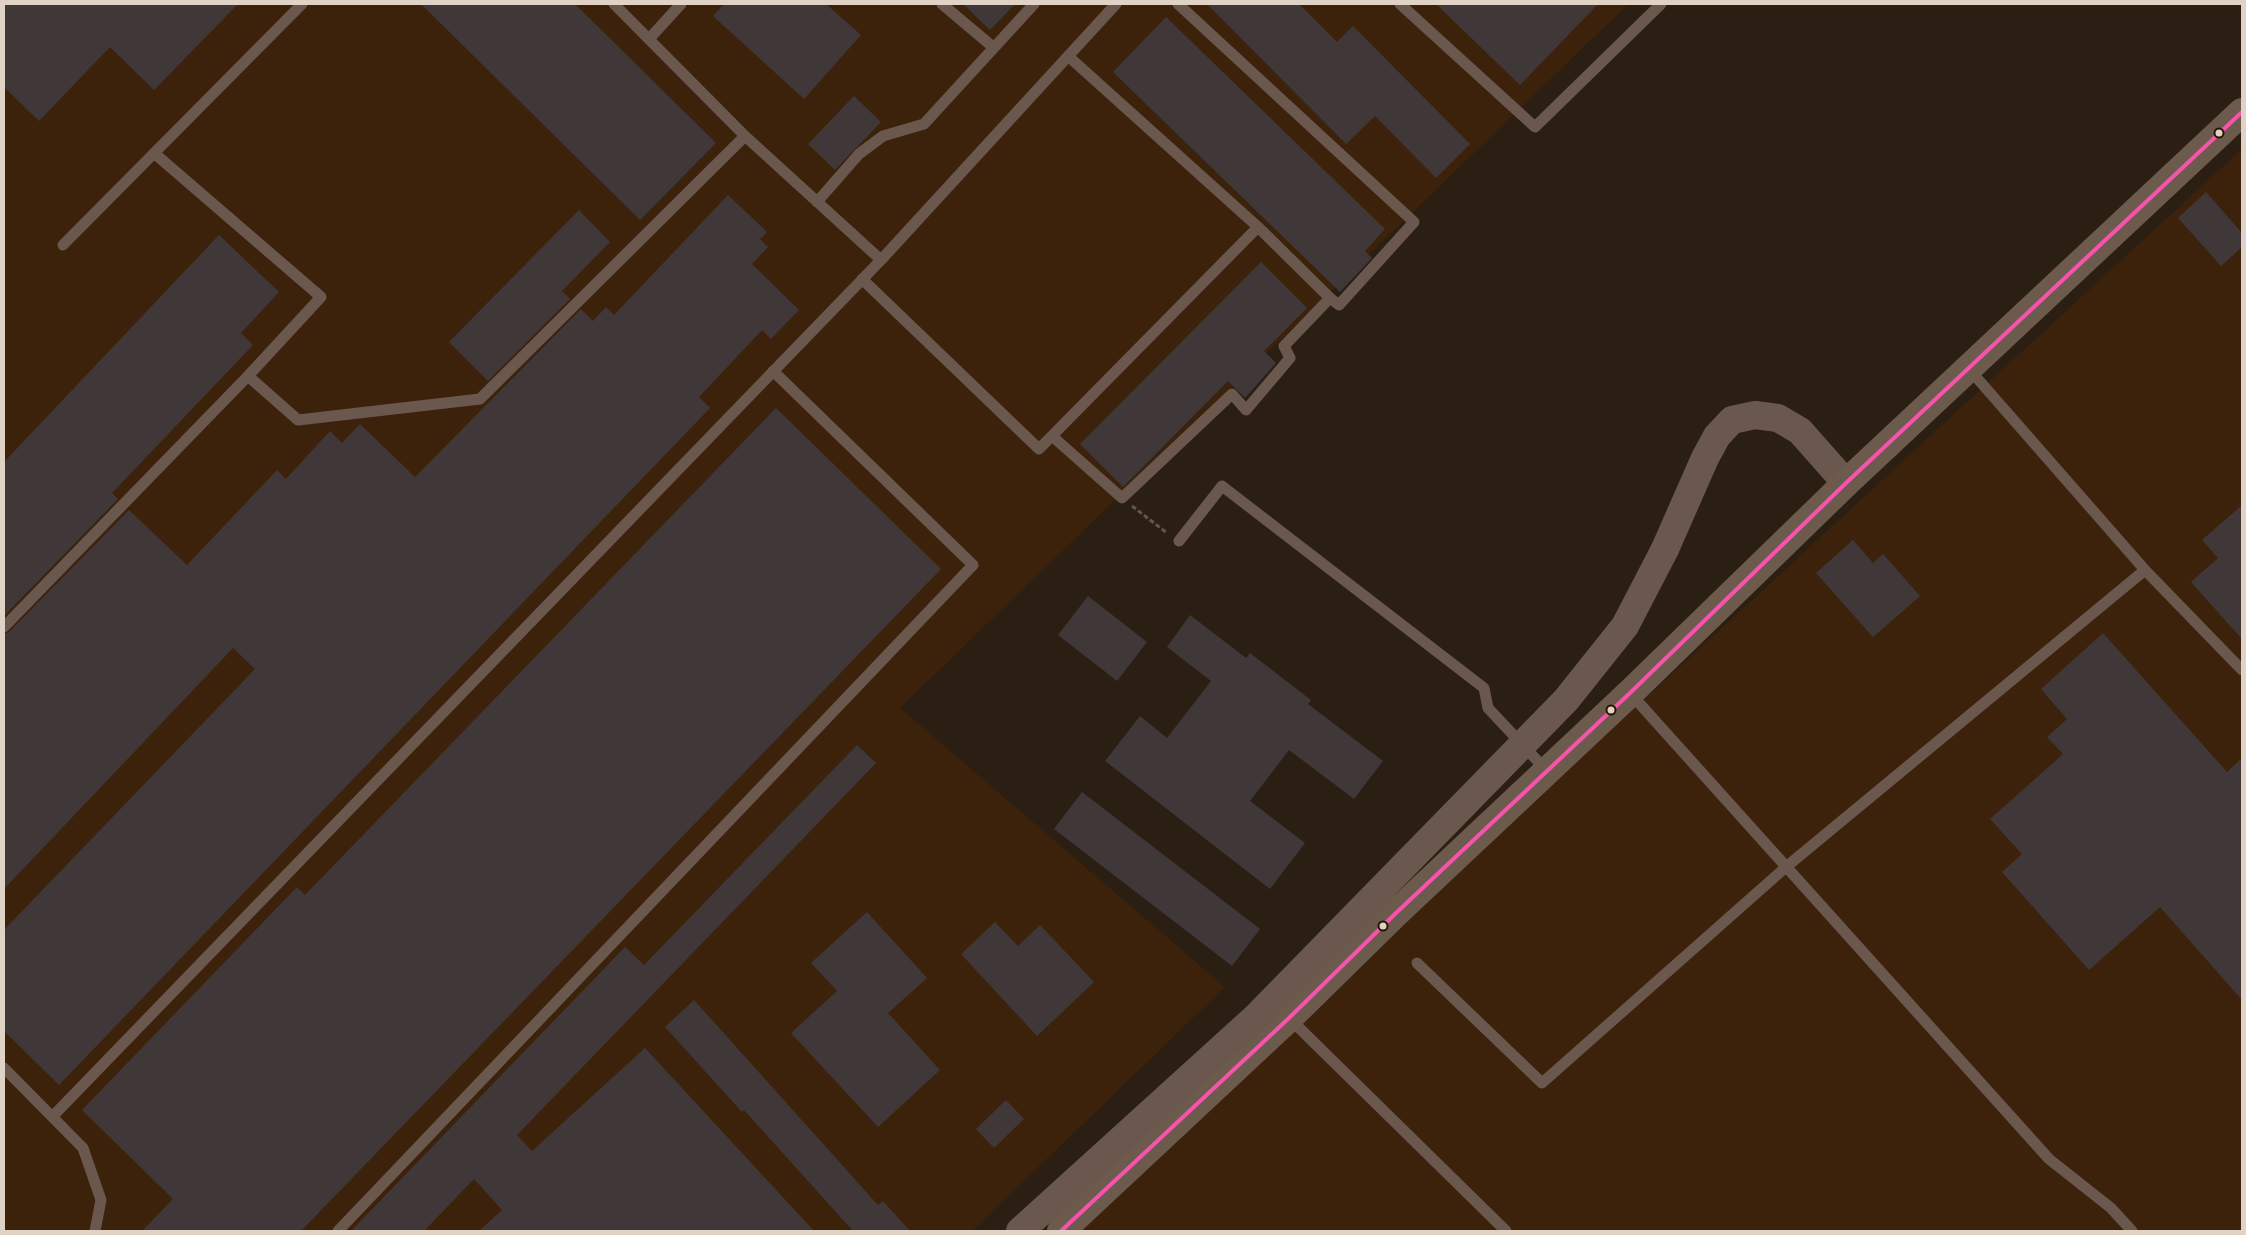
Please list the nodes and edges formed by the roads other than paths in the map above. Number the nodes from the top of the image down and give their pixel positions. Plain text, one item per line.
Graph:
1 (302, 4) edge
2 (614, 4) edge
3 (681, 4) edge
4 (942, 4) edge
5 (1034, 4) edge
6 (1116, 4) edge
7 (1178, 4) edge
8 (1400, 4) edge
9 (1661, 4) edge
10 (649, 39) junction
11 (993, 47) junction
12 (1068, 56) junction
13 (2242, 112) edge
14 (745, 136) junction
15 (154, 153) junction
16 (818, 202) junction
17 (1258, 227) junction
18 (63, 245) dead end
19 (881, 260) junction
20 (862, 279) junction
21 (1330, 298) junction
22 (1969, 369) junction
23 (773, 371) junction
24 (248, 376) junction
25 (1052, 436) junction
26 (1846, 483) junction
27 (1175, 538) road end
28 (2145, 570) junction
29 (4, 627) edge
30 (2242, 670) edge
31 (1630, 693) junction
32 (1547, 771) junction
33 (1786, 867) junction
34 (1417, 963) dead end
35 (1289, 1018) junction
36 (4, 1068) edge
37 (53, 1116) junction
38 (95, 1231) edge
39 (338, 1231) edge
40 (1020, 1231) edge
41 (1061, 1231) edge
42 (1506, 1231) edge
43 (2132, 1231) edge

1 - 15 lane
2 - 10 lane
3 - 10 lane
4 - 11 lane
5 - 11 lane
6 - 12 lane
7 - 21 lane
8 - 9 lane
10 - 14 lane
11 - 16 lane
12 - 17 lane
12 - 19 lane
13 - 22 main road
14 - 16 lane
14 - 24 lane
15 - 18 lane
15 - 24 lane
16 - 19 lane
17 - 21 lane
17 - 25 lane
19 - 20 lane
20 - 23 lane
20 - 25 lane
21 - 25 lane
22 - 26 main road
22 - 28 lane
23 - 37 lane
23 - 39 lane
24 - 29 lane
26 - 31 main road
26 - 40 street, bridge
27 - 32 lane
28 - 30 lane
28 - 33 lane
31 - 32 main road
31 - 33 lane
32 - 35 main road
33 - 34 lane
33 - 43 lane
35 - 41 main road
35 - 42 lane
36 - 37 lane
37 - 38 lane

